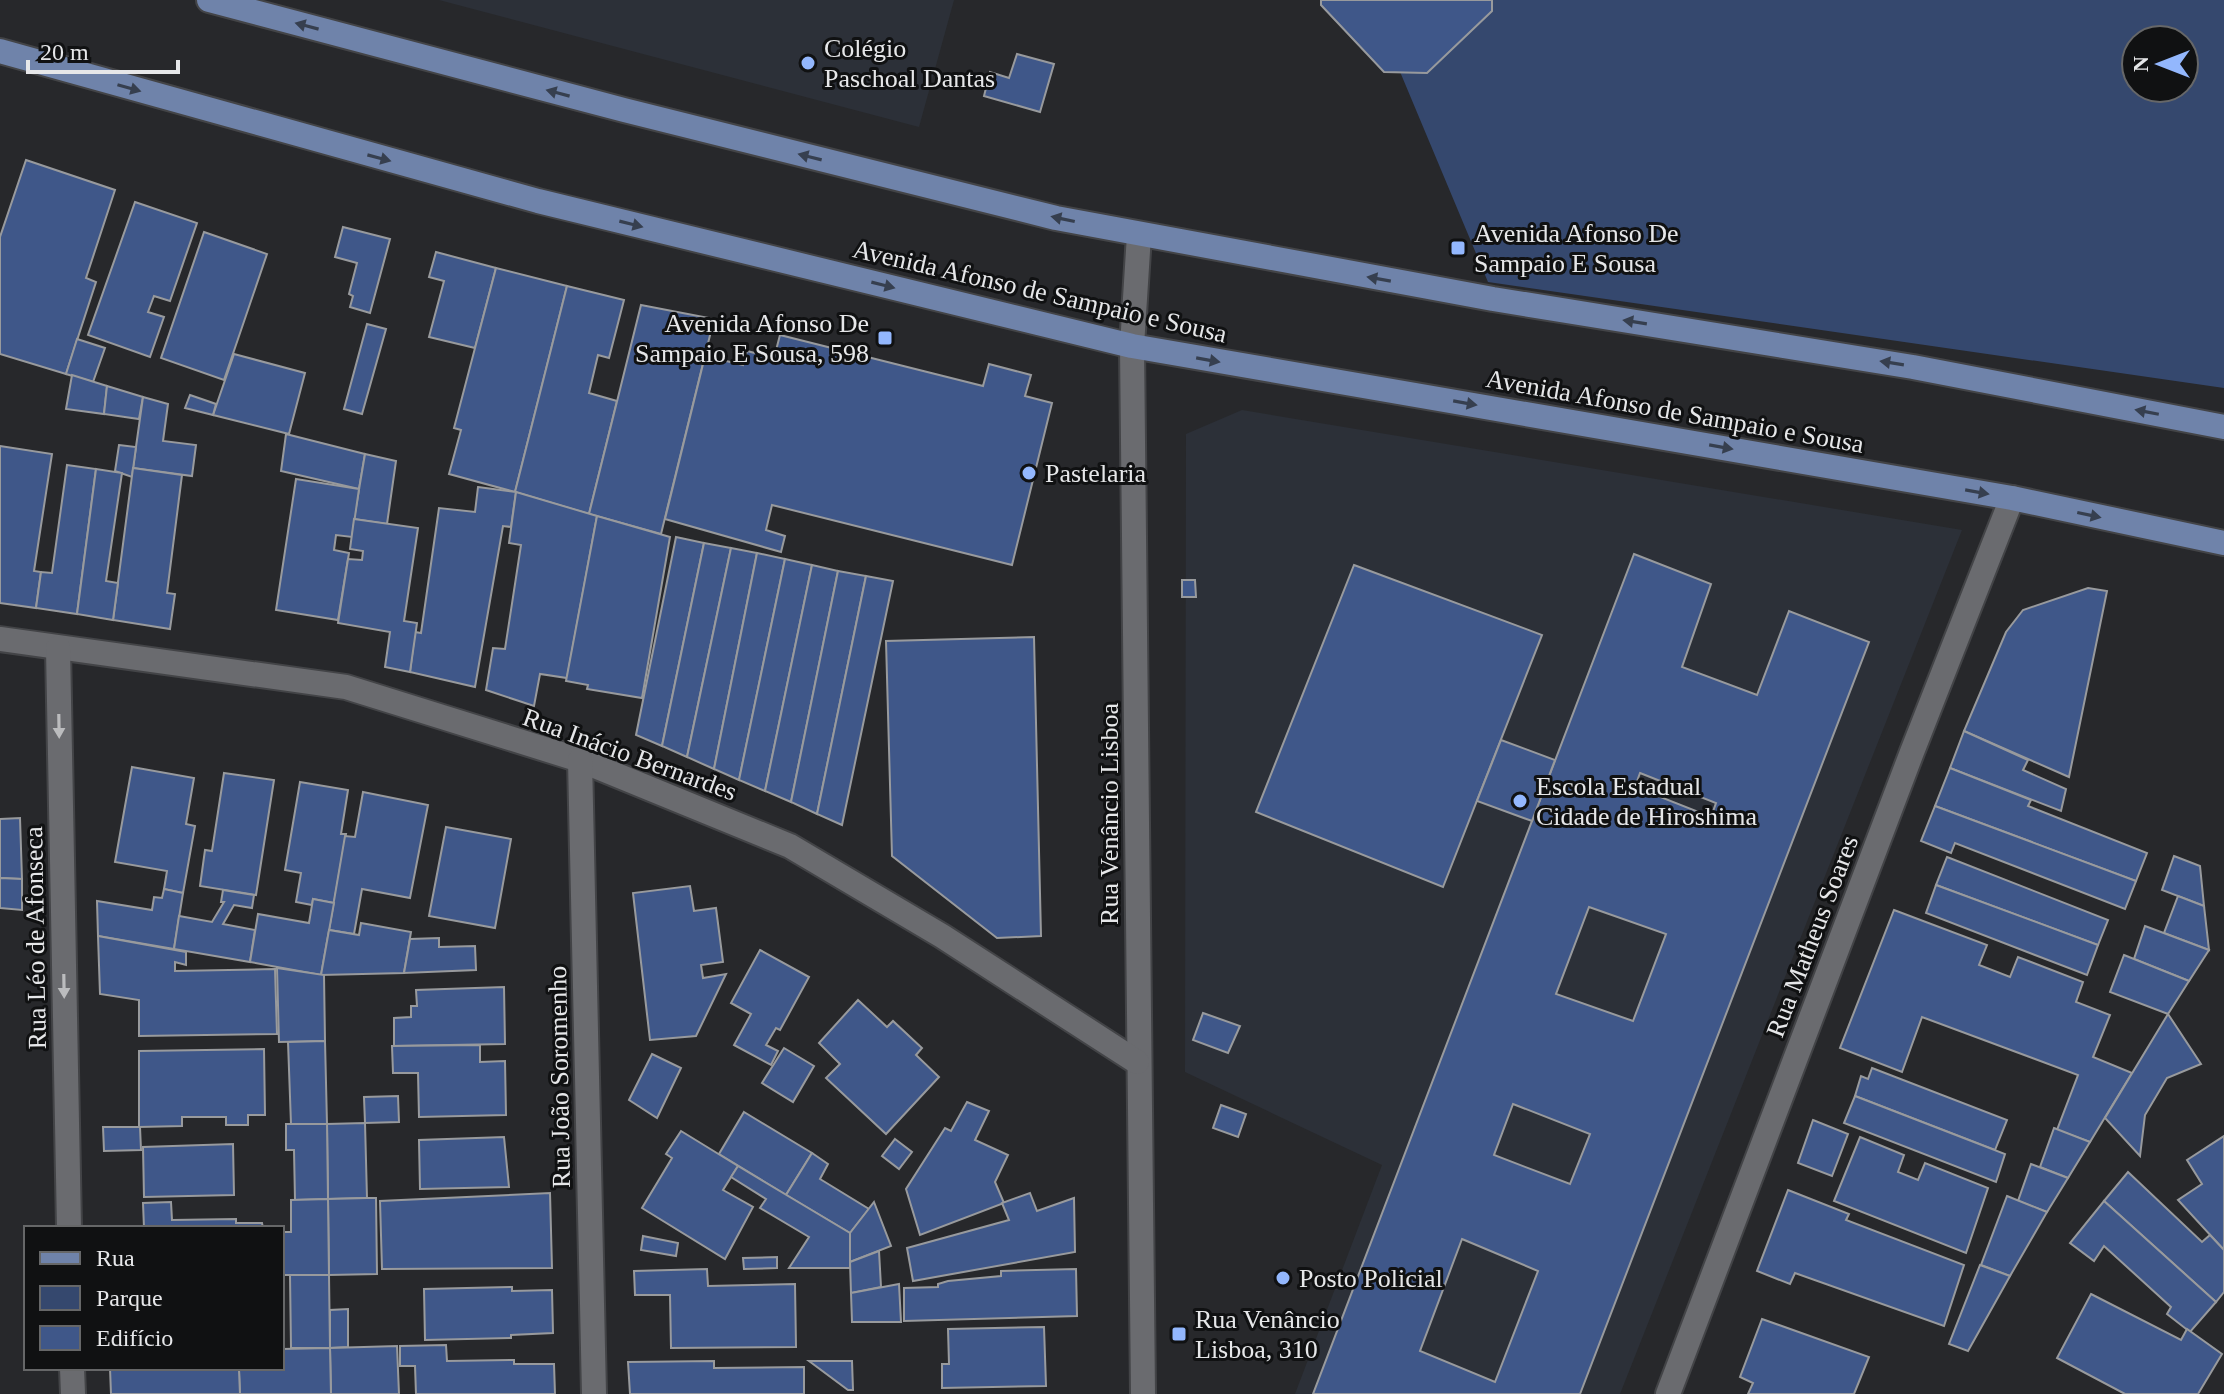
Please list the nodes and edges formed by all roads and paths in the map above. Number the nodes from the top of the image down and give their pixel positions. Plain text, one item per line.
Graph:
1 (209, 0) edge
2 (0, 51) edge
3 (1139, 235) junction
4 (1132, 346) junction
5 (2224, 427) edge
6 (2012, 498) junction
7 (2224, 543) edge
8 (0, 639) edge
9 (58, 648) junction
10 (580, 760) junction
11 (1137, 1062) junction
12 (69, 1226) edge
13 (72, 1370) edge
14 (73, 1394) edge
15 (594, 1394) edge
16 (1143, 1394) edge
17 (1668, 1394) edge

3 -> 1 main road
2 -> 4 main road, Avenida Afonso de Sampaio e Sousa
3 - 4 street, Rua Venâncio Lisboa
5 -> 3 main road
4 -> 6 main road, Avenida Afonso de Sampaio e Sousa
4 - 11 street, Rua Venâncio Lisboa
6 -> 7 main road, Avenida Afonso de Sampaio e Sousa
6 - 17 street, Rua Matheus Soares
8 - 9 street, Rua Inácio Bernardes
9 - 10 street, Rua Inácio Bernardes
9 -> 12 street, Rua Léo de Afonseca
10 - 11 street, Rua Inácio Bernardes
10 - 15 street, Rua João Soromenho
11 - 16 street, Rua Venâncio Lisboa
13 - 14 street

